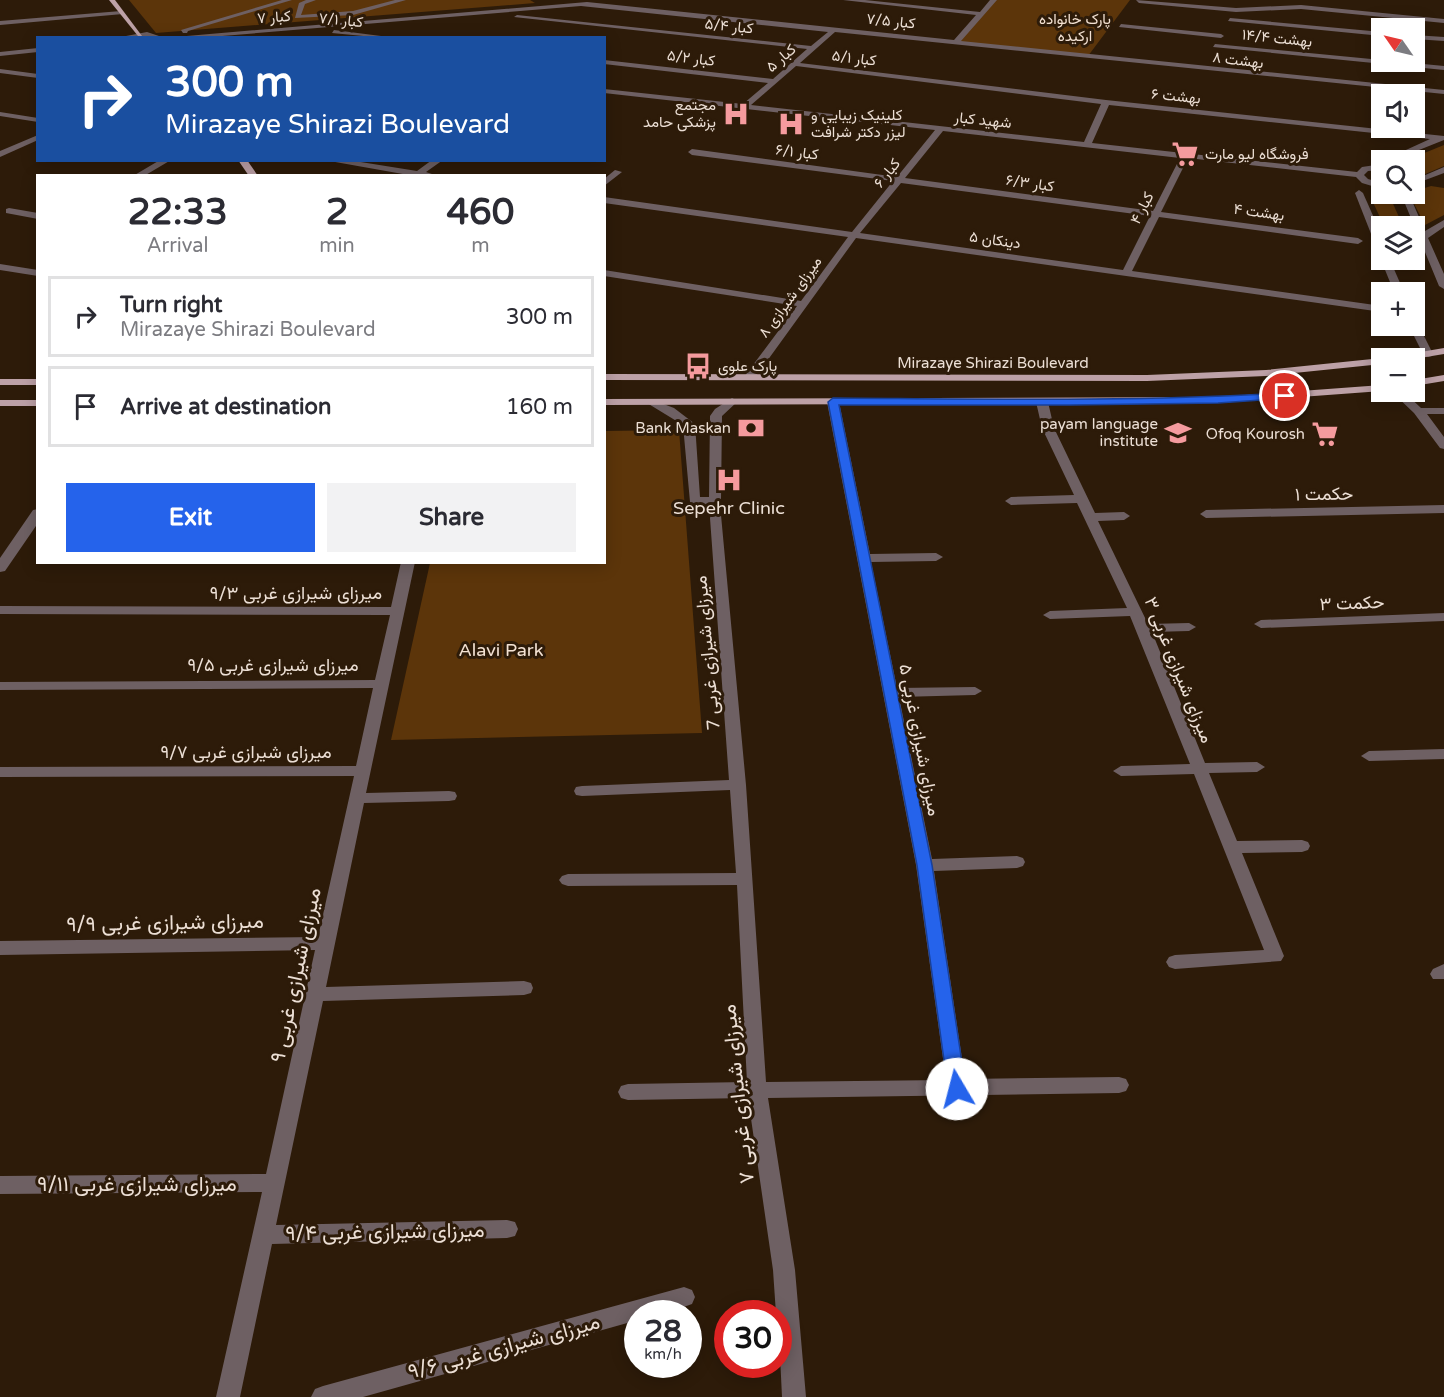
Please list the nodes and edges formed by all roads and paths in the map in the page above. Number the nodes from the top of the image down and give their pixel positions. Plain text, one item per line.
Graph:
1 (112, 0) edge
2 (287, 0) edge
3 (313, 0) edge
4 (403, 0) edge
5 (535, 0) edge
6 (623, 0) edge
7 (846, 0) edge
8 (994, 0) edge
9 (515, 1) edge
10 (1139, 1) edge
11 (506, 2) dead end
12 (496, 3) dead end
13 (577, 4) junction
14 (547, 7) junction
15 (526, 9) junction
16 (1236, 9) junction
17 (121, 12) junction
18 (981, 14) junction
19 (498, 15) dead end
20 (216, 20) junction
21 (1230, 20) junction
22 (1444, 21) edge
23 (246, 22) dead end
24 (0, 23) edge
25 (1121, 26) dead end
26 (298, 28) junction
27 (835, 29) junction
28 (1371, 32) edge
29 (140, 35) junction
30 (135, 36) edge
31 (151, 36) edge
32 (188, 36) edge
33 (201, 36) edge
34 (364, 36) edge
35 (1221, 36) junction
36 (1425, 38) edge
37 (1444, 39) edge
38 (956, 42) junction
39 (1215, 46) junction
40 (813, 48) junction
41 (36, 50) edge
42 (1210, 53) dead end
43 (0, 54) edge
44 (1205, 61) dead end
45 (606, 62) edge
46 (794, 64) junction
47 (1444, 68) edge
48 (1201, 69) junction
49 (0, 71) edge
50 (36, 76) edge
51 (909, 79) joint
52 (774, 81) junction
53 (606, 91) edge
54 (1444, 93) edge
55 (1106, 102) junction
56 (745, 106) junction
57 (0, 114) edge
58 (36, 120) edge
59 (941, 128) junction
60 (1442, 137) edge
61 (36, 138) edge
62 (0, 143) edge
63 (1087, 145) junction
64 (19, 146) junction
65 (36, 148) edge
66 (1411, 150) edge
67 (692, 152) dead end
68 (0, 154) edge
69 (1185, 156) junction
70 (163, 162) edge
71 (342, 162) edge
72 (436, 162) edge
73 (1371, 168) edge
74 (1444, 170) edge
75 (618, 172) dead end
76 (419, 173) junction
77 (141, 174) edge
78 (424, 174) edge
79 (1359, 175) junction
80 (1425, 177) edge
81 (899, 179) junction
82 (1425, 181) edge
83 (606, 182) edge
84 (1371, 183) edge
85 (1444, 184) edge
86 (1359, 193) dead end
87 (606, 200) edge
88 (9, 211) dead end
89 (1156, 213) junction
90 (36, 216) edge
91 (1371, 222) edge
92 (1444, 223) edge
93 (854, 235) junction
94 (1425, 236) edge
95 (1425, 240) edge
96 (1358, 241) dead end
97 (1439, 260) edge
98 (0, 267) edge
99 (36, 273) edge
100 (606, 273) edge
101 (1126, 273) junction
102 (1444, 286) edge
103 (802, 304) junction
104 (1371, 307) edge
105 (1419, 336) edge
106 (1444, 351) edge
107 (1425, 354) edge
108 (1428, 354) junction
109 (1371, 362) edge
110 (606, 377) edge
111 (750, 377) junction
112 (1444, 378) edge
113 (1425, 381) edge
114 (0, 382) edge
115 (36, 382) edge
116 (1371, 389) edge
117 (732, 401) junction
118 (606, 402) edge
119 (833, 402) junction
120 (1042, 402) junction
121 (1409, 402) edge
122 (0, 403) edge
123 (653, 403) junction
124 (36, 404) edge
125 (1418, 411) junction
126 (1444, 411) edge
127 (1444, 445) edge
128 (1080, 499) junction
129 (1011, 501) dead end
130 (1444, 509) edge
131 (1206, 514) dead end
132 (36, 516) edge
133 (1124, 516) dead end
134 (1089, 517) junction
135 (716, 518) dead end
136 (936, 557) dead end
137 (864, 558) junction
138 (408, 564) edge
139 (0, 568) edge
140 (0, 610) edge
141 (398, 611) junction
142 (1135, 612) junction
143 (1050, 615) dead end
144 (1444, 617) edge
145 (1261, 624) dead end
146 (1189, 627) dead end
147 (1143, 628) junction
148 (382, 684) junction
149 (0, 686) edge
150 (975, 691) dead end
151 (891, 693) junction
152 (1444, 753) edge
153 (1369, 756) dead end
154 (1257, 767) dead end
155 (1198, 768) junction
156 (363, 771) junction
157 (1121, 771) dead end
158 (0, 772) edge
159 (738, 785) junction
160 (582, 791) dead end
161 (448, 796) dead end
162 (357, 798) junction
163 (1302, 846) dead end
164 (1232, 847) junction
165 (1017, 862) dead end
166 (925, 865) junction
167 (745, 879) junction
168 (568, 880) dead end
169 (326, 943) junction
170 (0, 948) edge
171 (1175, 962) dead end
172 (524, 988) dead end
173 (315, 993) junction
174 (1119, 1085) dead end
175 (757, 1089) junction
176 (957, 1089) junction
177 (628, 1092) dead end
178 (274, 1183) junction
179 (0, 1185) edge
180 (507, 1229) dead end
181 (263, 1235) junction
182 (684, 1297) dead end
183 (228, 1397) edge
184 (323, 1397) edge
185 (794, 1397) edge

1 - 17 main road
2 - 20 street
3 - 4 street
5 - 14 street
6 - 13 street, ۷ کبار
7 - 18 street
8 - 18 street
9 - 15 street
10 - 16 street
11 - 12 street
13 - 14 street, ۷ کبار
13 - 27 street, ۷/۵ کبار
14 - 15 street, ۷ کبار
15 - 26 street, ۷ کبار
16 - 21 street
16 - 22 street
17 - 24 street
17 - 29 main road
18 - 38 street
19 - 40 street, ۵/۴ کبار
20 - 23 street
20 - 32 street
21 - 28 street
21 - 35 street
25 - 35 street
26 - 33 street, ۷ کبار
26 - 34 street, ۷/۱ کبار
27 - 38 street, ۷/۵ کبار
27 - 40 street, ۵ کبار
29 - 30 street
29 - 31 street
35 - 39 street
36 - 37 street
38 - 48 street, ۷/۵ کبار
39 - 42 street
39 - 47 street, ۱۴/۴ بهشت
40 - 46 street, ۵ کبار
41 - 43 street
44 - 48 street
45 - 52 street, ۵/۲ کبار
46 - 51 street, ۵/۱ کبار
46 - 52 street, ۵ کبار
48 - 54 street, ۸ بهشت
49 - 50 street
51 - 55 street, ۶ بهشت
52 - 56 street, ۵ کبار
53 - 56 street, شهید کبار
55 - 60 street, ۶ بهشت
55 - 63 street
56 - 59 street, شهید کبار
57 - 58 street
59 - 63 street, شهید کبار
59 - 81 street, ۶ کبار
60 - 66 street
61 - 64 street
62 - 64 street
63 - 69 street, شهید کبار
64 - 65 street
64 - 68 street
67 - 81 street, ۶/۱ کبار
69 - 79 street, شهید کبار
69 - 89 street, ۴ کبار
70 - 77 street
71 - 76 street
72 - 76 street
73 - 79 street
74 - 80 street
75 - 83 street
76 - 78 street
79 - 84 street, شهید کبار
81 - 89 street, ۶/۳ کبار
81 - 93 street, ۶ کبار
82 - 85 street
86 - 91 street
87 - 93 street, ۵ دینکان
88 - 90 street
89 - 96 street, ۴ بهشت
89 - 101 street, ۴ کبار
92 - 94 street
93 - 101 street, ۵ دینکان
93 - 103 street, ۸ میرزای شیرازی
95 - 97 street
97 - 102 street
98 - 99 street
100 - 103 street
101 - 104 street, ۵ دینکان
103 - 111 street, ۸ میرزای شیرازی
105 - 108 street
106 - 108 main road
107 - 108 main road
109 - 111 main road, Mirazaye Shirazi Boulevard
110 - 111 main road, Mirazaye Shirazi Boulevard
112 - 113 main road
114 - 115 main road
116 - 120 main road
117 - 119 main road
117 - 123 main road
117 - 123 street
118 - 123 main road
119 - 120 main road
119 - 137 street, ۵ میرزای شیرازی غربی
120 - 128 street, ۳ میرزای شیرازی غربی
121 - 125 street
122 - 124 main road
125 - 126 street
125 - 127 street
128 - 129 street
128 - 134 street, ۳ میرزای شیرازی غربی
130 - 131 street, ۱ حکمت
132 - 139 street
133 - 134 street
134 - 142 street, ۳ میرزای شیرازی غربی
135 - 159 street, میرزای شیرازی غربی 7
136 - 137 street
137 - 151 street, ۵ میرزای شیرازی غربی
138 - 141 street, میرزای شیرازی غربی ۹
140 - 141 street, میرزای شیرازی غربی ۹/۳
141 - 148 street, میرزای شیرازی غربی ۹
142 - 143 street
142 - 147 street, ۳ میرزای شیرازی غربی
144 - 145 street, ۳ حکمت
146 - 147 street
147 - 155 street, ۳ میرزای شیرازی غربی
148 - 149 street, میرزای شیرازی غربی ۹/۵
148 - 156 street, میرزای شیرازی غربی ۹
150 - 151 street
151 - 166 street, ۵ میرزای شیرازی غربی
152 - 153 street
154 - 155 street
155 - 157 street
155 - 164 street, ۳ میرزای شیرازی غربی
156 - 158 street, میرزای شیرازی غربی ۹/۷
156 - 162 street, میرزای شیرازی غربی ۹
159 - 160 street
159 - 167 street, ۷ میرزای شیرازی غربی
161 - 162 street
162 - 169 street, میرزای شیرازی غربی ۹
163 - 164 street
164 - 171 street, ۳ میرزای شیرازی غربی
165 - 166 street
166 - 176 street, ۵ میرزای شیرازی غربی
167 - 168 street
167 - 175 street, ۷ میرزای شیرازی غربی
169 - 170 street, میرزای شیرازی غربی ۹/۹
169 - 173 street, میرزای شیرازی غربی ۹
172 - 173 street
173 - 178 street, میرزای شیرازی غربی ۹
174 - 176 street
175 - 176 street
175 - 177 street
175 - 185 street, ۷ میرزای شیرازی غربی
178 - 179 street, میرزای شیرازی غربی ۹/۱۱
178 - 181 street, میرزای شیرازی غربی ۹
180 - 181 street, ۹/۴ میرزای شیرازی غربی
181 - 183 street, میرزای شیرازی غربی ۹
182 - 184 street, ۹/۶ میرزای شیرازی غربی

